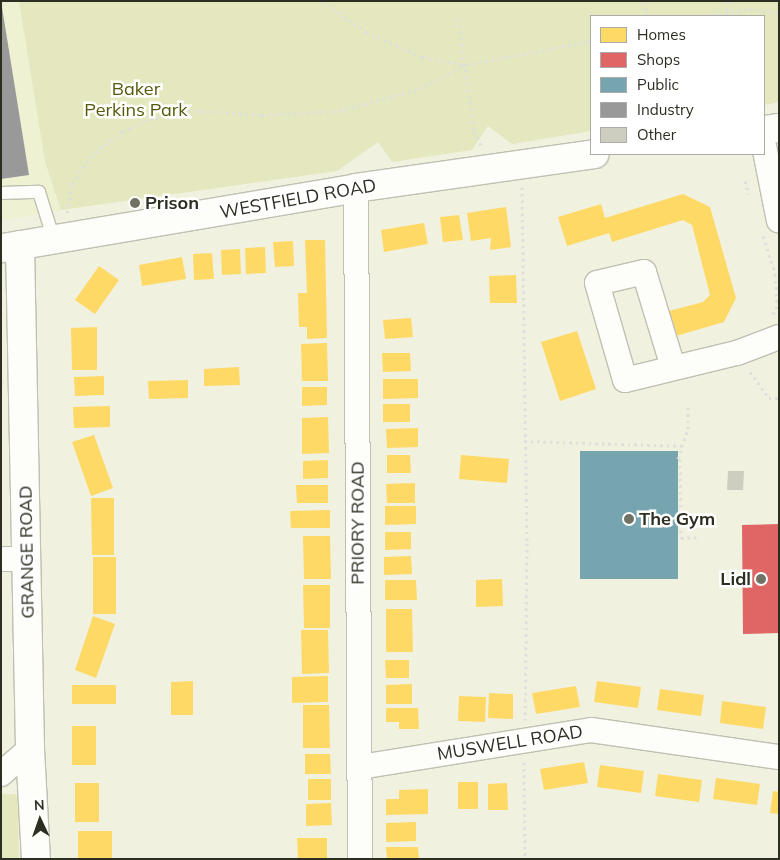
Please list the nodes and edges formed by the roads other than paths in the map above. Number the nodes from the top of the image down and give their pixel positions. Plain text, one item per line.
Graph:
1 (779, 128) edge
2 (765, 130) edge
3 (590, 155) edge
4 (765, 155) edge
5 (356, 188) junction
6 (1, 193) edge
7 (770, 225) edge
8 (66, 239) junction
9 (11, 247) edge
10 (774, 329) edge
11 (673, 367) dead end
12 (14, 559) edge
13 (30, 749) junction
14 (779, 757) edge
15 (360, 767) junction
16 (1, 774) edge
17 (36, 859) edge
18 (360, 859) edge

1 - 2 street
3 - 5 street, WESTFIELD ROAD
4 - 7 street
5 - 8 street, WESTFIELD ROAD
5 - 15 street, PRIORY ROAD
6 - 8 lane
8 - 9 street, WESTFIELD ROAD
9 - 12 street, GRANGE ROAD
10 - 11 street
12 - 13 street, GRANGE ROAD
13 - 16 street
13 - 17 street, GRANGE ROAD
14 - 15 street, MUSWELL ROAD
15 - 18 street, PRIORY ROAD

